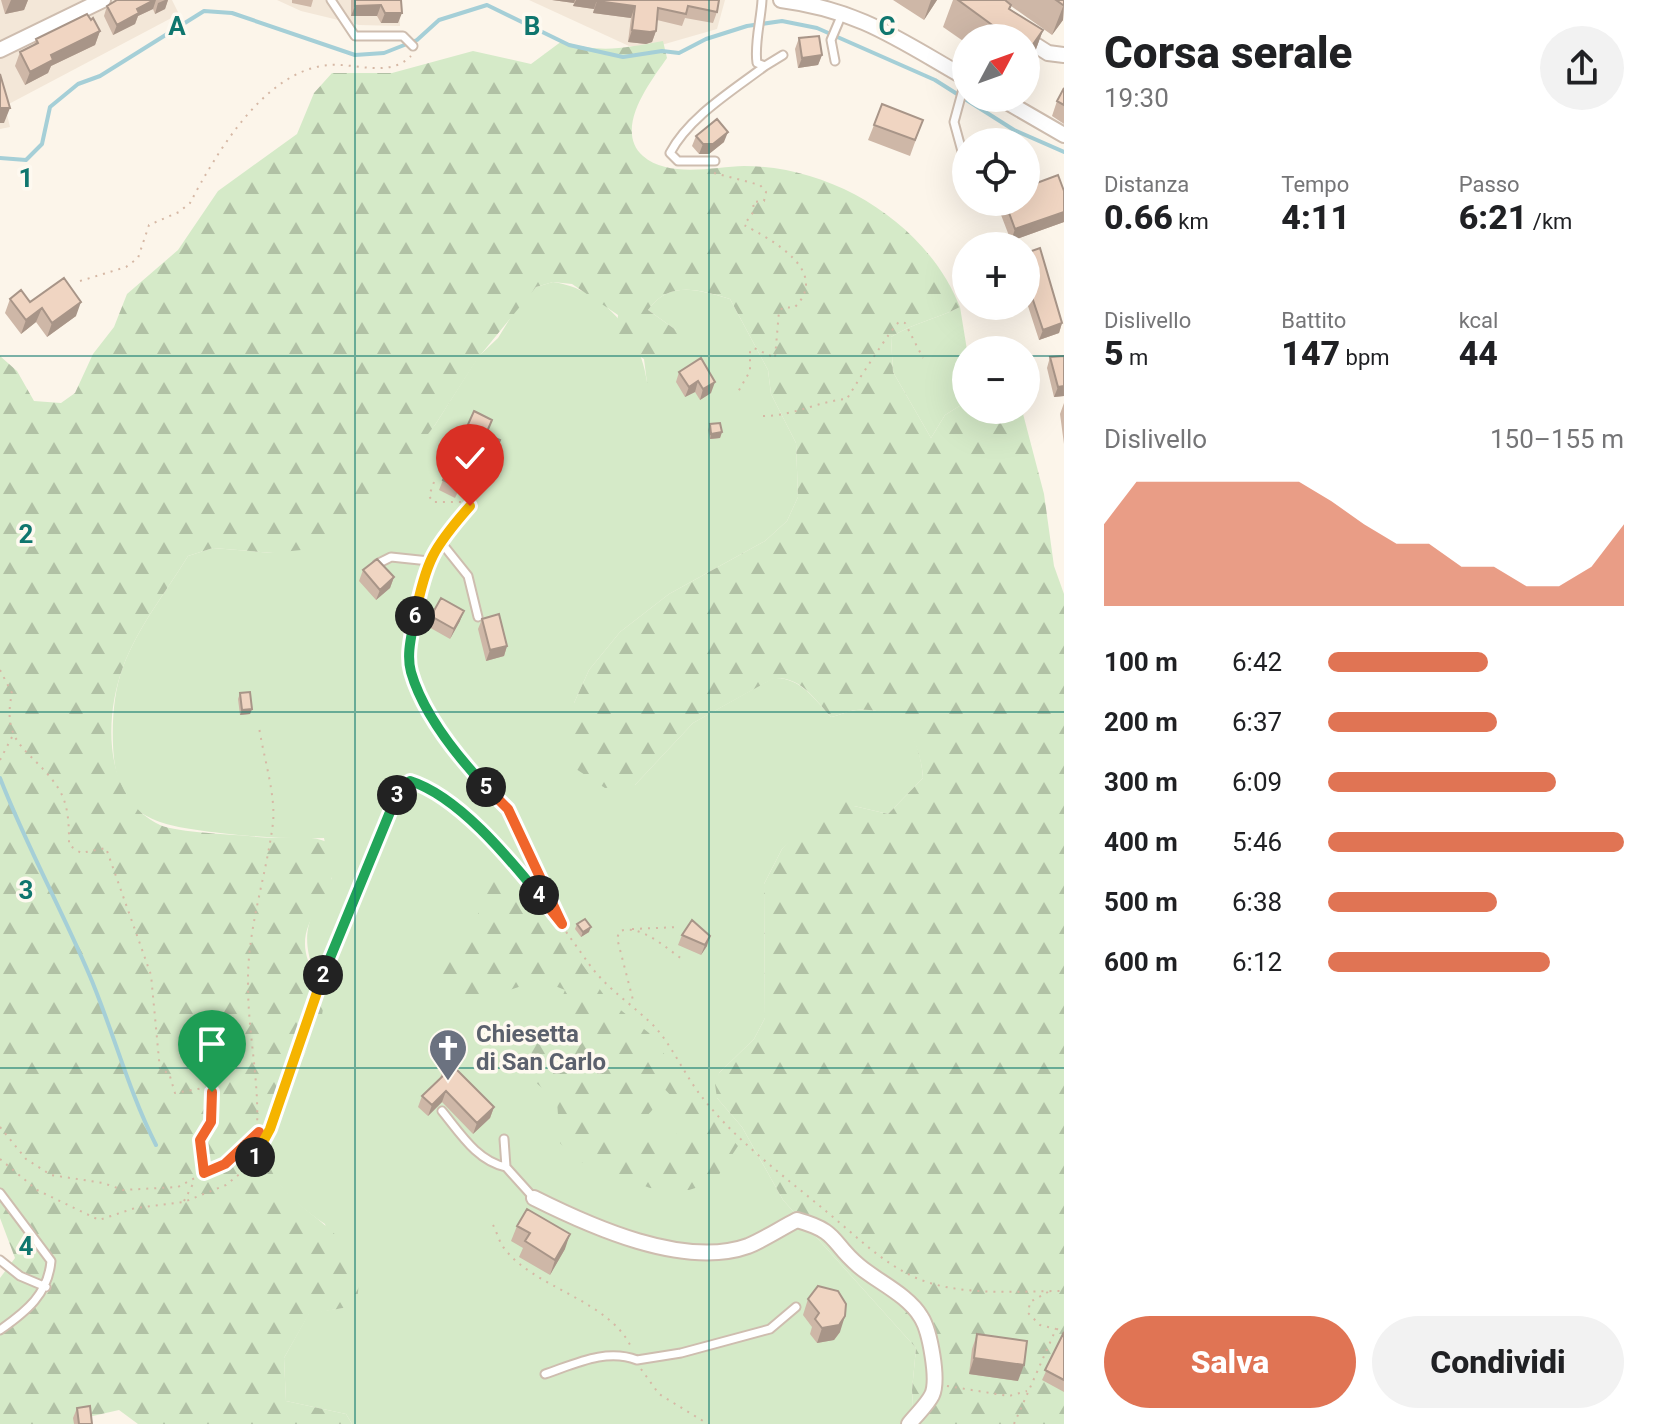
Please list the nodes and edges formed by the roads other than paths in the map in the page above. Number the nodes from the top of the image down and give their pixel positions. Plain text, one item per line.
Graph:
1 (103, 0) edge
2 (331, 0) edge
3 (762, 0) edge
4 (781, 0) edge
5 (840, 18) junction
6 (411, 43) road end
7 (1040, 48) edge
8 (0, 50) edge
9 (783, 55) dead end
10 (1064, 55) edge
11 (835, 61) dead end
12 (765, 66) junction
13 (952, 74) edge
14 (1024, 112) edge
15 (1064, 135) edge
16 (715, 161) dead end
17 (440, 541) road end
18 (429, 561) road end
19 (377, 564) edge
20 (478, 617) dead end
21 (442, 1111) dead end
22 (504, 1139) dead end
23 (506, 1167) junction
24 (0, 1193) edge
25 (534, 1198) joint
26 (0, 1260) edge
27 (46, 1287) junction
28 (796, 1307) dead end
29 (0, 1330) edge
30 (545, 1374) dead end
31 (909, 1424) edge

1 - 8 street
2 - 6 lane
3 - 12 lane
4 - 5 street
5 - 11 lane
5 - 13 street
7 - 10 street
9 - 12 lane
12 - 16 lane
14 - 15 street
17 - 20 lane
18 - 19 lane
21 - 23 lane
22 - 23 lane
23 - 25 lane
24 - 27 lane
25 - 31 street
26 - 27 lane
27 - 29 lane
28 - 30 lane

